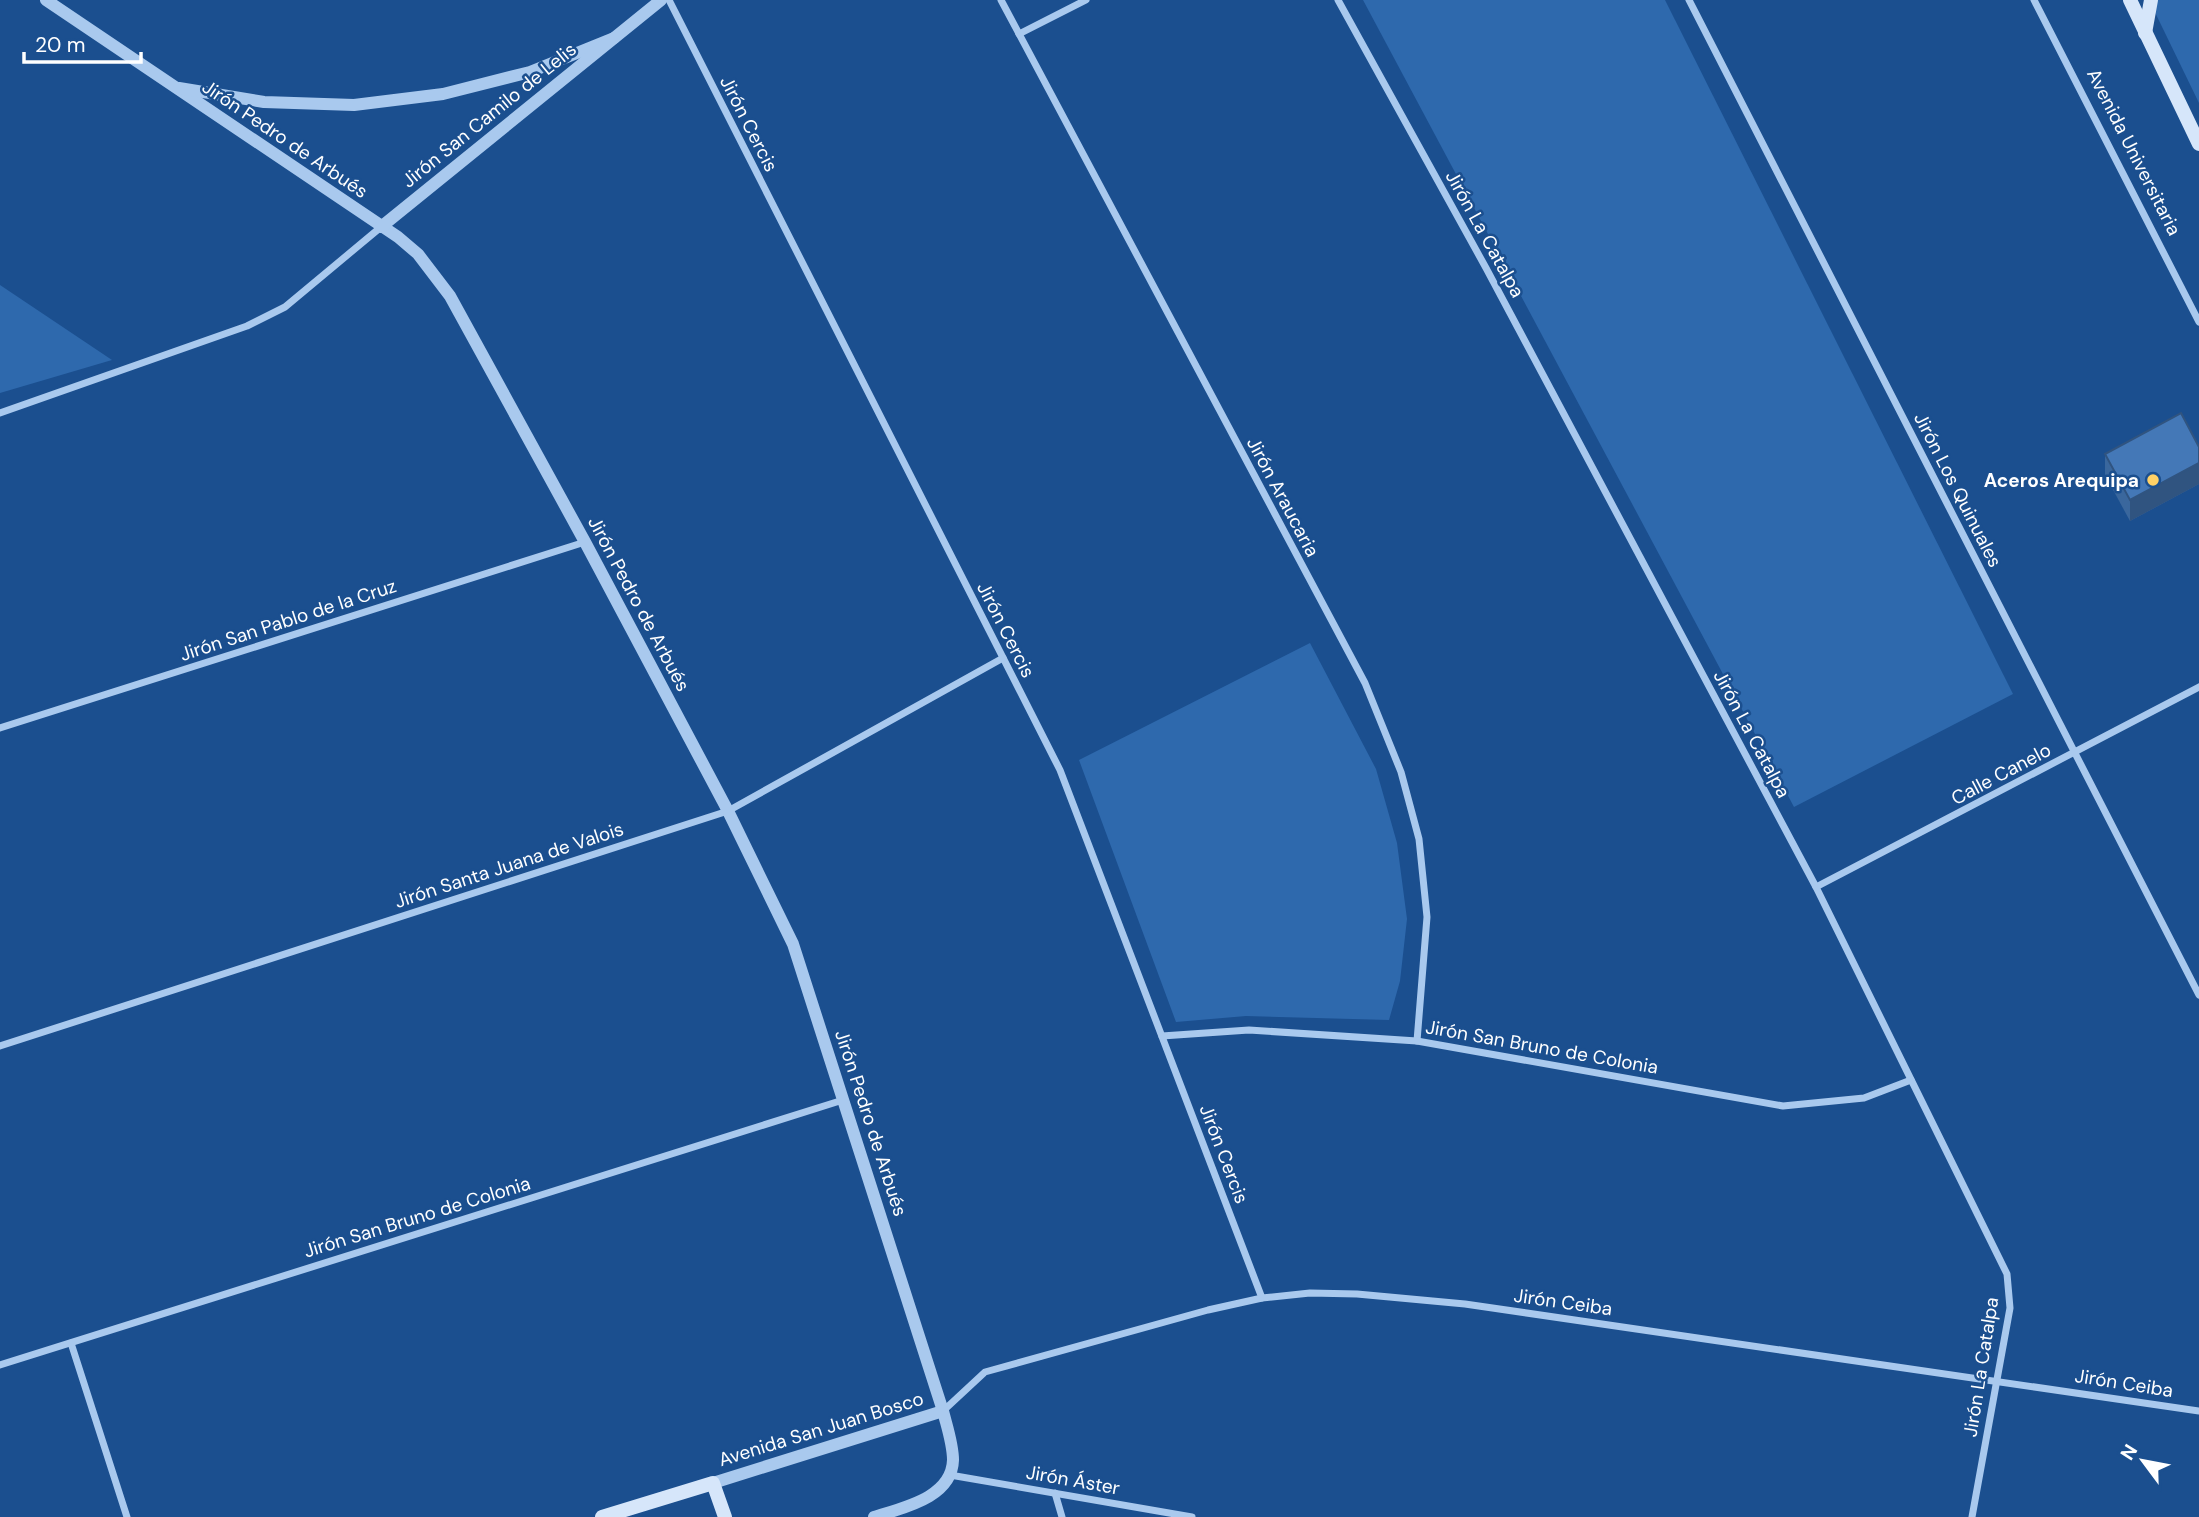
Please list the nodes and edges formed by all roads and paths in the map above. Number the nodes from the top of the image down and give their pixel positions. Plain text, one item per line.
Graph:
1 (46, 0) edge
2 (661, 0) edge
3 (668, 0) edge
4 (1001, 0) edge
5 (1086, 0) edge
6 (1338, 0) edge
7 (1689, 0) edge
8 (2034, 0) edge
9 (2130, 0) edge
10 (2151, 0) edge
11 (2146, 33) junction
12 (1019, 34) junction
13 (614, 38) junction
14 (175, 87) junction
15 (2199, 144) edge
16 (381, 227) junction
17 (2199, 322) edge
18 (0, 413) edge
19 (585, 542) junction
20 (1003, 658) junction
21 (2199, 687) edge
22 (0, 728) edge
23 (2074, 753) junction
24 (728, 811) junction
25 (1816, 887) junction
26 (2199, 995) edge
27 (1162, 1036) junction
28 (1417, 1041) junction
29 (0, 1046) edge
30 (1911, 1080) junction
31 (844, 1099) junction
32 (1262, 1298) junction
33 (71, 1343) junction
34 (0, 1365) edge
35 (1997, 1380) junction
36 (943, 1411) junction
37 (2199, 1411) edge
38 (950, 1475) junction
39 (713, 1483) junction
40 (1055, 1493) junction
41 (639, 1512) edge
42 (127, 1517) edge
43 (603, 1517) edge
44 (725, 1517) edge
45 (874, 1517) edge
46 (1062, 1517) edge
47 (1192, 1517) edge
48 (1972, 1517) edge

1 - 14 street, Jirón Pedro de Arbués
2 - 13 street, Jirón San Camilo de Lelis
3 - 20 street, Jirón Cercis
4 - 12 street, Jirón Araucaria
5 - 12 street
6 - 25 street, Jirón La Catalpa
7 - 23 street, Jirón Los Quinuales
8 - 17 street, Avenida Universitaria
9 - 11 main road
10 - 11 main road
11 - 15 main road
12 - 28 street, Jirón Araucaria
13 - 14 street
13 - 16 street, Jirón San Camilo de Lelis
14 - 16 street, Jirón Pedro de Arbués
16 - 18 street, Jirón San Camilo de Lelis
16 - 19 street, Jirón Pedro de Arbués
19 - 22 street, Jirón San Pablo de la Cruz
19 - 24 street, Jirón Pedro de Arbués
20 - 24 street, Jirón Santa Juana de Valois
20 - 27 street, Jirón Cercis
21 - 23 street, Calle Canelo
23 - 25 street, Calle Canelo
23 - 26 street, Jirón Los Quinuales
24 - 29 street, Jirón Santa Juana de Valois
24 - 31 street, Jirón Pedro de Arbués
25 - 30 street, Jirón La Catalpa
27 - 28 street, Jirón San Bruno de Colonia
27 - 32 street, Jirón Cercis
28 - 30 street, Jirón San Bruno de Colonia
30 - 35 street, Jirón La Catalpa
31 - 33 street, Jirón San Bruno de Colonia
31 - 36 street, Jirón Pedro de Arbués
32 - 35 street, Jirón Ceiba
32 - 36 street, Jirón Ceiba
33 - 34 street, Jirón San Bruno de Colonia
33 - 42 street
35 - 37 street, Jirón Ceiba
35 - 48 street, Jirón La Catalpa
36 - 38 street, Avenida San Juan Bosco
36 - 39 street, Avenida San Juan Bosco
38 - 40 street, Jirón Áster
38 - 45 street
39 - 41 main road, Avenida San Juan Bosco
39 - 44 main road
40 - 46 street
40 - 47 street, Jirón Áster
41 - 43 main road, Avenida San Juan Bosco

